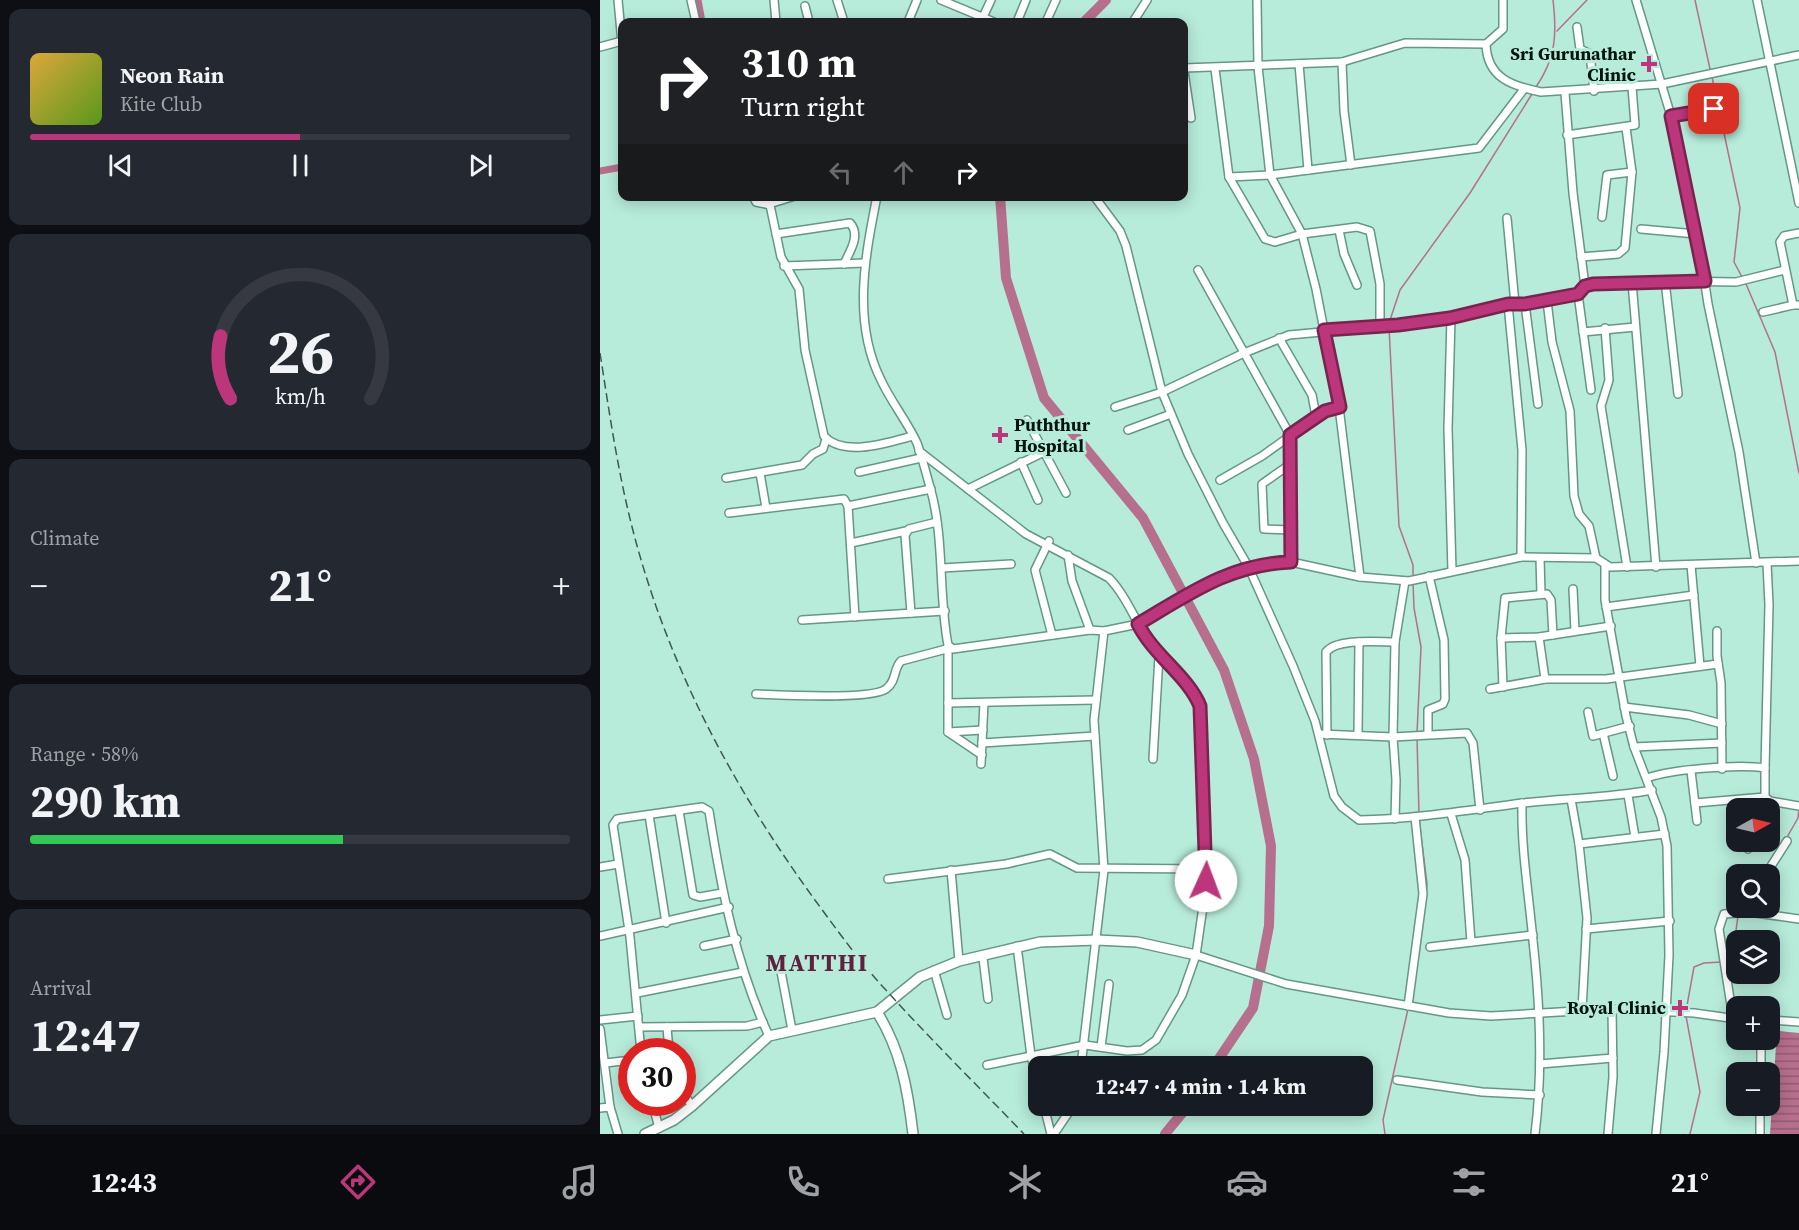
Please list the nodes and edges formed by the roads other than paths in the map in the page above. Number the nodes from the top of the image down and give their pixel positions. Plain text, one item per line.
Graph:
1 (618, 0) edge
2 (691, 0) edge
3 (774, 0) edge
4 (837, 0) edge
5 (917, 0) edge
6 (941, 0) edge
7 (991, 0) edge
8 (1026, 0) edge
9 (1056, 0) edge
10 (1147, 0) edge
11 (1257, 0) edge
12 (1503, 0) edge
13 (1636, 0) edge
14 (1757, 0) edge
15 (955, 3) edge
16 (805, 6) dead end
17 (983, 17) joint
18 (620, 18) edge
19 (695, 18) edge
20 (776, 18) edge
21 (808, 18) edge
22 (843, 18) edge
23 (910, 18) edge
24 (1019, 18) edge
25 (1048, 18) edge
26 (1136, 18) edge
27 (1577, 27) dead end
28 (618, 43) edge
29 (1486, 44) junction
30 (600, 47) edge
31 (1799, 55) edge
32 (1771, 61) junction
33 (1342, 62) junction
34 (1299, 64) junction
35 (1258, 68) junction
36 (1215, 69) junction
37 (1188, 70) edge
38 (1662, 84) junction
39 (1632, 87) junction
40 (1526, 89) junction
41 (1594, 91) junction
42 (1565, 93) junction
43 (1188, 97) edge
44 (1714, 109) dead end
45 (1671, 116) junction
46 (1191, 118) dead end
47 (1626, 128) junction
48 (1568, 135) junction
49 (1351, 165) junction
50 (1308, 170) junction
51 (1632, 172) junction
52 (1270, 175) junction
53 (1229, 177) junction
54 (756, 201) edge
55 (779, 201) edge
56 (876, 201) edge
57 (1098, 201) edge
58 (1799, 202) edge
59 (770, 204) junction
60 (1602, 217) dead end
61 (1507, 218) dead end
62 (1641, 229) dead end
63 (1338, 230) junction
64 (1799, 233) edge
65 (776, 234) junction
66 (1302, 234) junction
67 (1696, 234) junction
68 (1581, 257) junction
69 (865, 263) junction
70 (844, 264) junction
71 (784, 266) junction
72 (1198, 270) dead end
73 (1785, 270) junction
74 (1665, 281) junction
75 (1705, 281) junction
76 (1632, 282) junction
77 (1358, 285) dead end
78 (1585, 286) junction
79 (1578, 294) junction
80 (1547, 301) junction
81 (1512, 304) junction
82 (1525, 304) junction
83 (1796, 305) edge
84 (1762, 312) dead end
85 (1450, 318) junction
86 (1382, 327) junction
87 (1635, 327) junction
88 (1605, 328) junction
89 (1324, 330) junction
90 (1583, 332) junction
91 (1279, 338) junction
92 (1244, 353) junction
93 (1591, 390) dead end
94 (1162, 392) junction
95 (1678, 394) dead end
96 (1538, 404) dead end
97 (1114, 407) dead end
98 (1340, 407) junction
99 (1171, 414) junction
100 (1316, 416) junction
101 (1027, 420) dead end
102 (1128, 430) dead end
103 (1290, 435) junction
104 (913, 436) junction
105 (826, 439) junction
106 (1044, 452) junction
107 (920, 454) junction
108 (1021, 462) junction
109 (1289, 465) junction
110 (859, 472) dead end
111 (760, 473) junction
112 (726, 478) dead end
113 (1220, 480) dead end
114 (931, 489) junction
115 (968, 489) junction
116 (1066, 493) dead end
117 (1038, 500) dead end
118 (848, 506) junction
119 (766, 508) junction
120 (729, 513) dead end
121 (937, 522) junction
122 (1291, 530) junction
123 (906, 531) junction
124 (851, 543) junction
125 (1048, 543) junction
126 (1068, 555) junction
127 (1521, 557) junction
128 (1540, 558) junction
129 (1596, 558) junction
130 (1799, 561) edge
131 (1291, 562) junction
132 (1756, 563) junction
133 (1767, 563) junction
134 (1011, 564) dead end
135 (1605, 565) junction
136 (1691, 565) junction
137 (1248, 566) junction
138 (1627, 567) junction
139 (1656, 567) junction
140 (942, 568) junction
141 (1452, 571) junction
142 (1360, 577) junction
143 (1427, 577) junction
144 (1407, 581) junction
145 (1573, 589) dead end
146 (1541, 594) junction
147 (1694, 595) junction
148 (1606, 607) junction
149 (945, 611) junction
150 (911, 613) junction
151 (855, 617) junction
152 (802, 620) dead end
153 (1138, 624) junction
154 (1611, 626) junction
155 (1090, 630) junction
156 (1104, 631) junction
157 (1575, 631) junction
158 (1717, 632) dead end
159 (1553, 634) junction
160 (1052, 635) junction
161 (1539, 637) junction
162 (1501, 638) junction
163 (1359, 642) junction
164 (1395, 642) junction
165 (949, 648) junction
166 (1159, 656) junction
167 (1718, 664) junction
168 (1700, 666) junction
169 (1619, 676) junction
170 (1545, 680) junction
171 (1503, 687) junction
172 (1490, 689) dead end
173 (756, 694) dead end
174 (1096, 700) junction
175 (948, 703) junction
176 (984, 703) junction
177 (1624, 707) junction
178 (1588, 712) dead end
179 (1722, 724) junction
180 (1630, 726) junction
181 (983, 730) junction
182 (948, 732) junction
183 (1603, 733) junction
184 (1318, 734) junction
185 (1358, 734) junction
186 (1327, 735) junction
187 (1426, 735) junction
188 (1095, 736) junction
189 (1393, 737) junction
190 (982, 743) junction
191 (1722, 743) junction
192 (1634, 747) junction
193 (1153, 759) dead end
194 (1765, 768) junction
195 (1722, 769) junction
196 (1691, 771) junction
197 (1613, 776) dead end
198 (1647, 778) junction
199 (1652, 790) junction
200 (1628, 795) junction
201 (1765, 797) junction
202 (1758, 798) edge
203 (1571, 799) junction
204 (1726, 801) edge
205 (1522, 803) junction
206 (1695, 803) junction
207 (1796, 805) edge
208 (1480, 810) junction
209 (679, 811) junction
210 (1451, 814) junction
211 (649, 815) junction
212 (1414, 817) junction
213 (1395, 819) junction
214 (1697, 821) dead end
215 (1665, 834) junction
216 (1635, 837) junction
217 (1787, 841) dead end
218 (1579, 844) junction
219 (618, 864) junction
220 (1772, 864) edge
221 (600, 867) edge
222 (1206, 869) junction
223 (951, 870) junction
224 (1104, 870) junction
225 (888, 879) dead end
226 (722, 893) junction
227 (729, 908) junction
228 (1726, 914) edge
229 (1780, 917) edge
230 (1799, 920) edge
231 (1670, 921) junction
232 (666, 923) junction
233 (1586, 929) junction
234 (629, 930) junction
235 (1533, 935) junction
236 (600, 936) edge
237 (737, 939) junction
238 (1097, 940) junction
239 (1471, 942) junction
240 (704, 946) dead end
241 (1017, 946) junction
242 (1430, 947) dead end
243 (1196, 955) junction
244 (983, 958) junction
245 (779, 961) dead end
246 (959, 962) junction
247 (934, 970) junction
248 (743, 972) junction
249 (1109, 984) dead end
250 (637, 993) junction
251 (1731, 996) edge
252 (988, 999) dead end
253 (1405, 1005) junction
254 (1582, 1010) junction
255 (1612, 1010) junction
256 (878, 1012) junction
257 (1666, 1012) junction
258 (1537, 1013) junction
259 (638, 1016) junction
260 (947, 1016) dead end
261 (1726, 1017) edge
262 (600, 1020) edge
263 (1780, 1021) edge
264 (763, 1022) junction
265 (1799, 1022) edge
266 (667, 1027) junction
267 (639, 1028) junction
268 (600, 1029) edge
269 (792, 1030) junction
270 (769, 1036) junction
271 (640, 1038) edge
272 (668, 1038) edge
273 (1085, 1045) junction
274 (1101, 1047) junction
275 (1032, 1056) joint
276 (1083, 1056) edge
277 (1028, 1057) edge
278 (1613, 1058) junction
279 (618, 1064) edge
280 (1540, 1064) junction
281 (987, 1065) dead end
282 (603, 1068) edge
283 (1397, 1080) dead end
284 (1540, 1095) junction
285 (696, 1102) edge
286 (610, 1107) junction
287 (600, 1108) edge
288 (656, 1116) edge
289 (677, 1116) edge
290 (1047, 1116) edge
291 (1066, 1116) edge
292 (1760, 1116) edge
293 (659, 1128) junction
294 (618, 1134) edge
295 (645, 1134) edge
296 (913, 1134) edge
297 (1052, 1134) edge
298 (1535, 1134) edge
299 (1608, 1134) edge
300 (1656, 1134) edge
301 (1760, 1134) edge

1 - 18 street
2 - 19 street
3 - 20 street
4 - 22 street
5 - 23 street
6 - 15 street
7 - 17 street
8 - 24 street
9 - 25 street
10 - 26 street
11 - 35 street
12 - 29 street
13 - 38 street
14 - 32 street
15 - 17 street
16 - 21 street
27 - 41 street
28 - 30 street
29 - 33 street
29 - 40 street
31 - 32 street
32 - 38 street
32 - 58 street
33 - 34 street
33 - 49 street
34 - 35 street
34 - 50 street
35 - 36 street
35 - 52 street
36 - 37 street
36 - 53 street
38 - 39 street
38 - 45 street
39 - 41 street
39 - 47 street
40 - 42 street
40 - 49 street
41 - 42 street
42 - 48 street
43 - 46 street
44 - 45 street
45 - 67 street
47 - 48 street
47 - 51 street
48 - 68 street
49 - 50 street
50 - 52 street
51 - 60 street
51 - 68 street
52 - 53 street
52 - 66 street
53 - 66 street
54 - 59 street
55 - 59 street
56 - 69 street
57 - 94 street
59 - 65 street
61 - 81 street
62 - 67 street
63 - 66 street
63 - 77 street
63 - 86 street
64 - 73 street
65 - 70 street
65 - 71 street
66 - 89 street
67 - 75 street
68 - 78 street
69 - 70 street
69 - 104 street
70 - 71 street
71 - 105 street
72 - 92 street
73 - 75 street
73 - 83 street
74 - 75 street
74 - 76 street
74 - 95 street
75 - 132 street
76 - 78 street
76 - 87 street
78 - 79 street
79 - 80 street
79 - 90 street
80 - 82 street
80 - 129 street
81 - 82 street
81 - 85 street
81 - 127 street
82 - 96 street
83 - 84 street
85 - 86 street
85 - 141 street
86 - 89 street
87 - 88 street
87 - 139 street
88 - 90 street
88 - 138 street
89 - 91 street
89 - 98 street
90 - 93 street
91 - 92 street
91 - 100 street
92 - 94 street
92 - 103 street
94 - 97 street
94 - 99 street
98 - 100 street
98 - 142 street
99 - 102 street
99 - 137 street
100 - 103 street
101 - 106 street
103 - 109 street
103 - 113 street
104 - 105 street
104 - 107 street
105 - 111 street
106 - 108 street
106 - 116 street
107 - 110 street
107 - 114 street
107 - 115 street
108 - 115 street
108 - 117 street
109 - 122 street
109 - 122 street
111 - 112 street
111 - 119 street
114 - 118 street
114 - 121 street
115 - 125 street
118 - 119 street
118 - 124 street
119 - 120 street
121 - 123 street
121 - 140 street
122 - 131 street
123 - 124 street
123 - 150 street
124 - 151 street
125 - 126 street
125 - 160 street
126 - 153 street
126 - 155 street
127 - 128 street
127 - 141 street
128 - 129 street
128 - 146 street
129 - 135 street
130 - 133 street
131 - 137 street
131 - 142 street
132 - 133 street
132 - 136 street
133 - 194 street
134 - 140 street
135 - 138 street
135 - 148 street
136 - 139 street
136 - 147 street
137 - 153 street
137 - 184 street
138 - 139 street
140 - 149 street
141 - 143 street
142 - 144 street
143 - 144 street
143 - 187 street
144 - 164 street
145 - 157 street
146 - 159 street
146 - 162 street
147 - 148 street
147 - 168 street
148 - 154 street
149 - 150 street
149 - 165 street
150 - 151 street
151 - 152 street
153 - 156 street
153 - 166 street
154 - 157 street
154 - 169 street
155 - 156 street
155 - 160 street
156 - 174 street
157 - 159 street
158 - 167 street
159 - 161 street
160 - 165 street
161 - 162 street
161 - 170 street
162 - 171 street
163 - 164 street
163 - 185 street
163 - 186 street
164 - 189 street
165 - 173 street
165 - 175 street
166 - 193 street
166 - 222 street
167 - 168 street
167 - 179 street
168 - 169 street
169 - 170 street
169 - 177 street
170 - 171 street
171 - 172 street
174 - 176 street
174 - 188 street
175 - 176 street
175 - 182 street
176 - 181 street
177 - 179 street
177 - 180 street
178 - 183 street
179 - 191 street
180 - 183 street
180 - 192 street
181 - 182 street
181 - 190 street
182 - 190 street
183 - 197 street
184 - 186 street
184 - 213 street
185 - 186 street
185 - 189 street
187 - 189 street
187 - 208 street
188 - 190 street
188 - 224 street
189 - 213 street
191 - 192 street
191 - 195 street
192 - 198 street
194 - 195 street
194 - 201 street
195 - 196 street
196 - 198 street
196 - 206 street
198 - 199 street
199 - 200 street
199 - 215 street
200 - 203 street
200 - 216 street
201 - 202 street
201 - 207 street
203 - 205 street
203 - 218 street
204 - 206 street
205 - 208 street
205 - 235 street
206 - 214 street
208 - 210 street
209 - 211 street
209 - 226 street
209 - 226 street
210 - 212 street
210 - 239 street
211 - 219 street
211 - 232 street
212 - 213 street
212 - 253 street
215 - 216 street
215 - 231 street
216 - 218 street
217 - 220 street
218 - 233 street
219 - 221 street
219 - 234 street
222 - 224 street
222 - 243 street
223 - 224 street
223 - 225 street
223 - 246 street
224 - 238 street
226 - 227 street
227 - 232 street
227 - 237 street
228 - 251 street
229 - 230 street
231 - 233 street
231 - 257 street
232 - 234 street
233 - 254 street
234 - 236 street
234 - 250 street
235 - 239 street
235 - 258 street
237 - 240 street
237 - 248 street
238 - 241 main road
238 - 243 main road
238 - 273 street
239 - 242 street
241 - 244 main road
241 - 275 street
243 - 253 street
243 - 274 street
244 - 246 main road
244 - 252 street
245 - 269 street
246 - 247 main road
247 - 256 main road
247 - 260 street
248 - 250 street
248 - 264 street
249 - 274 street
250 - 259 street
253 - 258 street
254 - 255 street
254 - 258 street
255 - 257 street
255 - 278 street
256 - 269 main road
256 - 296 main road
257 - 261 street
257 - 300 street
258 - 280 street
259 - 262 street
259 - 267 street
263 - 265 street
264 - 266 street
264 - 270 street
266 - 267 street
266 - 272 street
267 - 271 street
268 - 282 street
269 - 270 main road
270 - 285 main road
273 - 274 street
273 - 275 street
273 - 276 street
277 - 281 street
278 - 280 street
278 - 299 street
279 - 282 street
280 - 284 street
282 - 286 street
283 - 284 street
284 - 298 street
286 - 287 street
286 - 294 street
288 - 293 street
289 - 293 main road
290 - 297 street
291 - 297 street
292 - 301 street
293 - 295 main road

